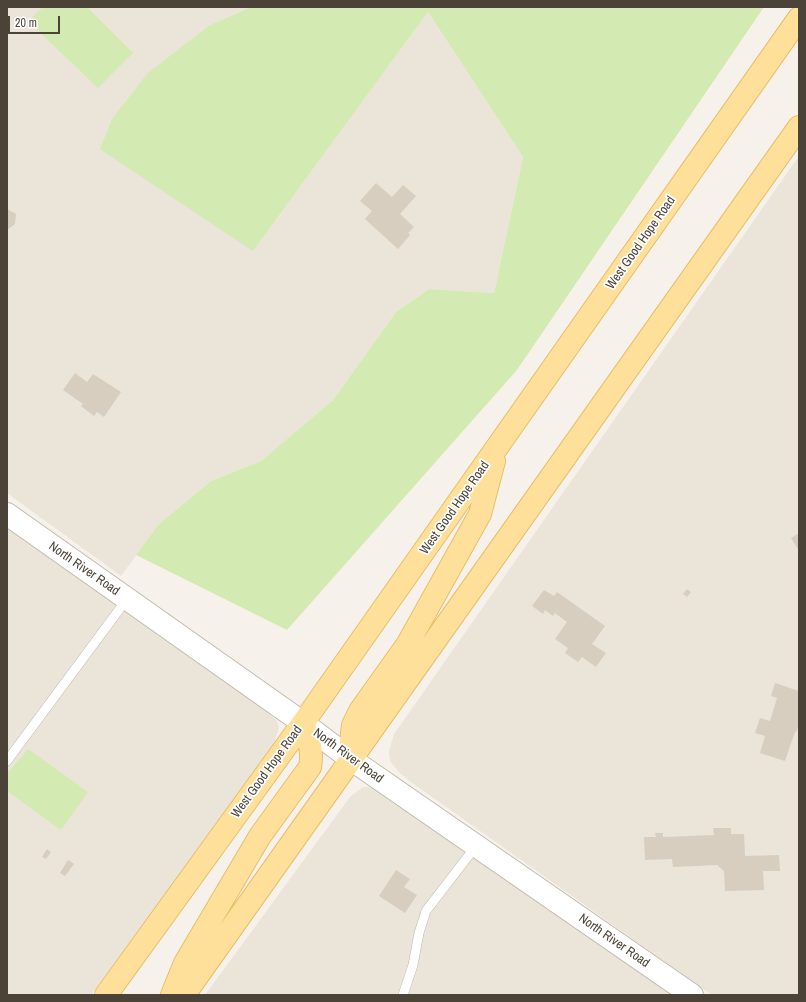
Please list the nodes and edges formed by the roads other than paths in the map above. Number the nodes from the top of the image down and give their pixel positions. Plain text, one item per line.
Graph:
1 (799, 18) edge
2 (799, 127) edge
3 (498, 446) junction
4 (7, 514) edge
5 (127, 599) junction
6 (303, 723) junction
7 (352, 760) junction
8 (7, 761) edge
9 (476, 846) junction
10 (106, 995) edge
11 (172, 995) edge
12 (184, 995) edge
13 (403, 995) edge
14 (692, 995) edge

1 - 3 main road, West Good Hope Road
2 - 7 main road
3 - 6 main road, West Good Hope Road
3 - 7 main road
4 - 5 street, North River Road
5 - 6 street, North River Road
5 - 8 lane
6 - 7 street, North River Road
6 - 10 main road, West Good Hope Road
6 - 11 main road
7 - 9 street, North River Road
7 - 12 main road
9 - 13 lane
9 - 14 street, North River Road

